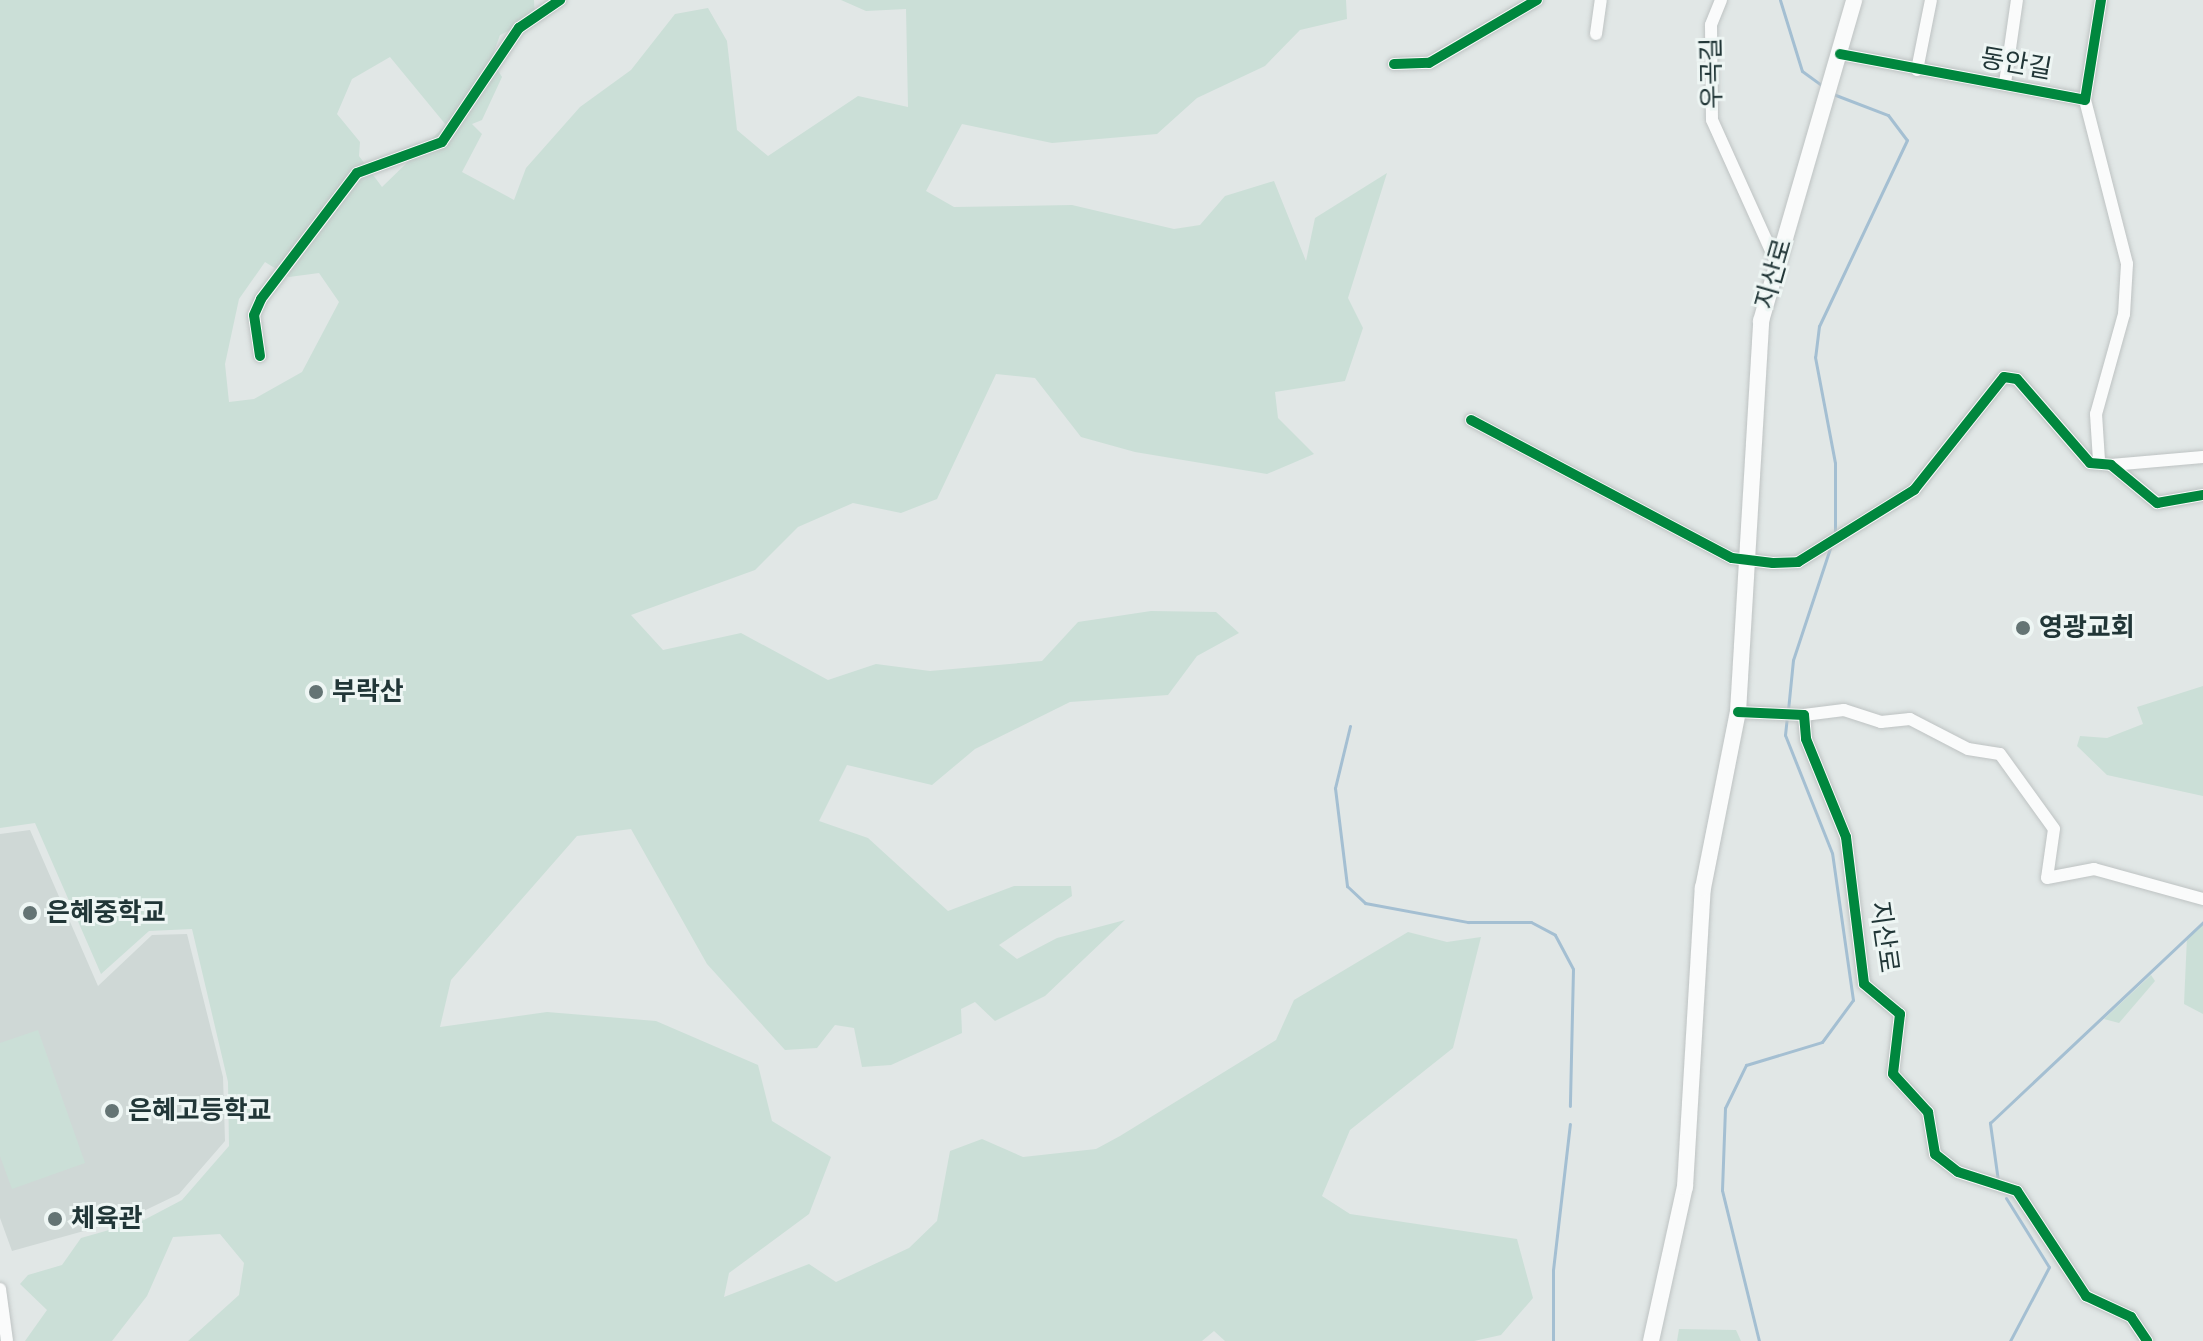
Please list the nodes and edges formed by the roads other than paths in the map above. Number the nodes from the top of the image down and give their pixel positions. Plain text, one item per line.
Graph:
1 (560, 0) edge
2 (1537, 0) edge
3 (1601, 0) edge
4 (1721, 0) edge
5 (1854, 0) edge
6 (1931, 0) edge
7 (2017, 0) edge
8 (2101, 0) edge
9 (1596, 34) dead end
10 (1840, 54) junction
11 (1394, 64) dead end
12 (1917, 70) junction
13 (2005, 83) junction
14 (2085, 100) junction
15 (1777, 264) junction
16 (260, 356) dead end
17 (1471, 420) dead end
18 (2203, 457) edge
19 (2105, 463) junction
20 (2203, 495) edge
21 (1747, 558) junction
22 (1738, 712) junction
23 (1793, 715) junction
24 (2203, 899) edge
25 (0, 1289) edge
26 (7, 1341) edge
27 (1651, 1341) edge
28 (2147, 1341) edge

1 - 16 street
2 - 11 street
3 - 9 street
4 - 15 street, 우곡길
5 - 10 main road, 지산로
6 - 12 street
7 - 13 street, 동안길
8 - 14 street, 동안길
10 - 12 street, 동안길
10 - 15 main road, 지산로
12 - 13 street, 동안길
13 - 14 street, 동안길
14 - 19 street
15 - 21 main road, 지산로
17 - 21 street
18 - 19 street
19 - 20 street
19 - 21 street
21 - 22 main road, 지산로
22 - 23 street
22 - 27 main road, 지산로
23 - 24 street
23 - 28 street, 지산로
25 - 26 street

